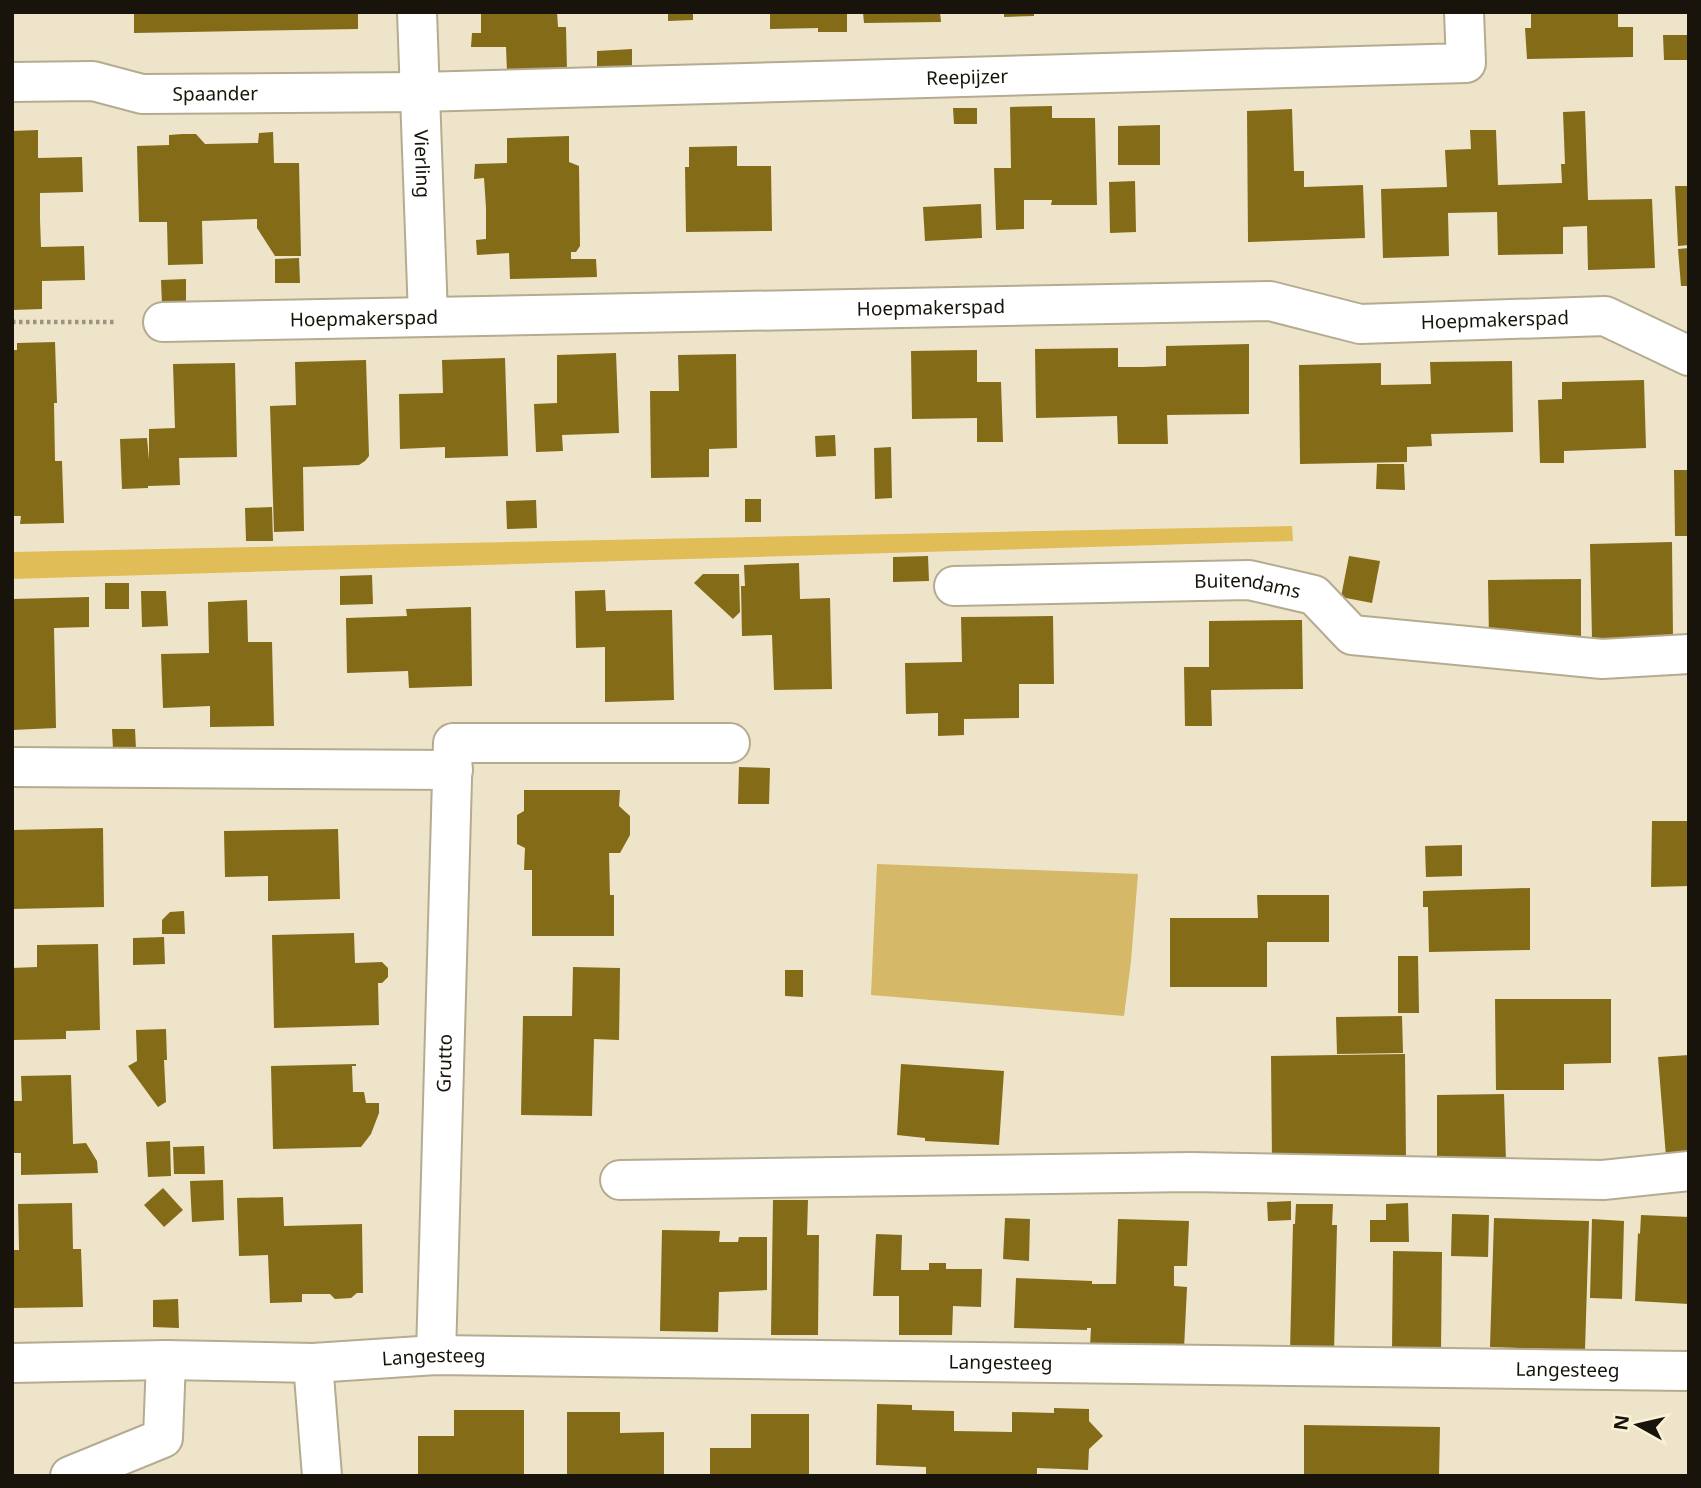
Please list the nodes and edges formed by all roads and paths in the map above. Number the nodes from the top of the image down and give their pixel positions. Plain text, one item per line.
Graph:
1 (417, 12) edge
2 (1464, 12) edge
3 (12, 82) edge
4 (419, 92) junction
5 (428, 316) junction
6 (12, 321) edge
7 (163, 322) joint
8 (1689, 356) edge
9 (954, 586) dead end
10 (1689, 654) edge
11 (730, 743) dead end
12 (12, 767) edge
13 (453, 770) junction
14 (1689, 1171) edge
15 (620, 1180) dead end
16 (436, 1355) junction
17 (166, 1360) junction
18 (12, 1363) edge
19 (313, 1363) junction
20 (1689, 1371) edge
21 (70, 1476) edge
22 (322, 1476) edge

1 - 4 street, Vierling
2 - 4 street, Reepijzer
3 - 4 street, Spaander
4 - 5 street, Vierling
5 - 7 street, Hoepmakerspad
5 - 8 street, Hoepmakerspad
6 - 7 path
9 - 10 street, Buitendams
11 - 13 street, Grutto
12 - 13 street
13 - 16 street, Grutto
14 - 15 street
16 - 19 street, Langesteeg
16 - 20 street, Langesteeg
17 - 18 street
17 - 19 street
17 - 21 street
19 - 22 street

